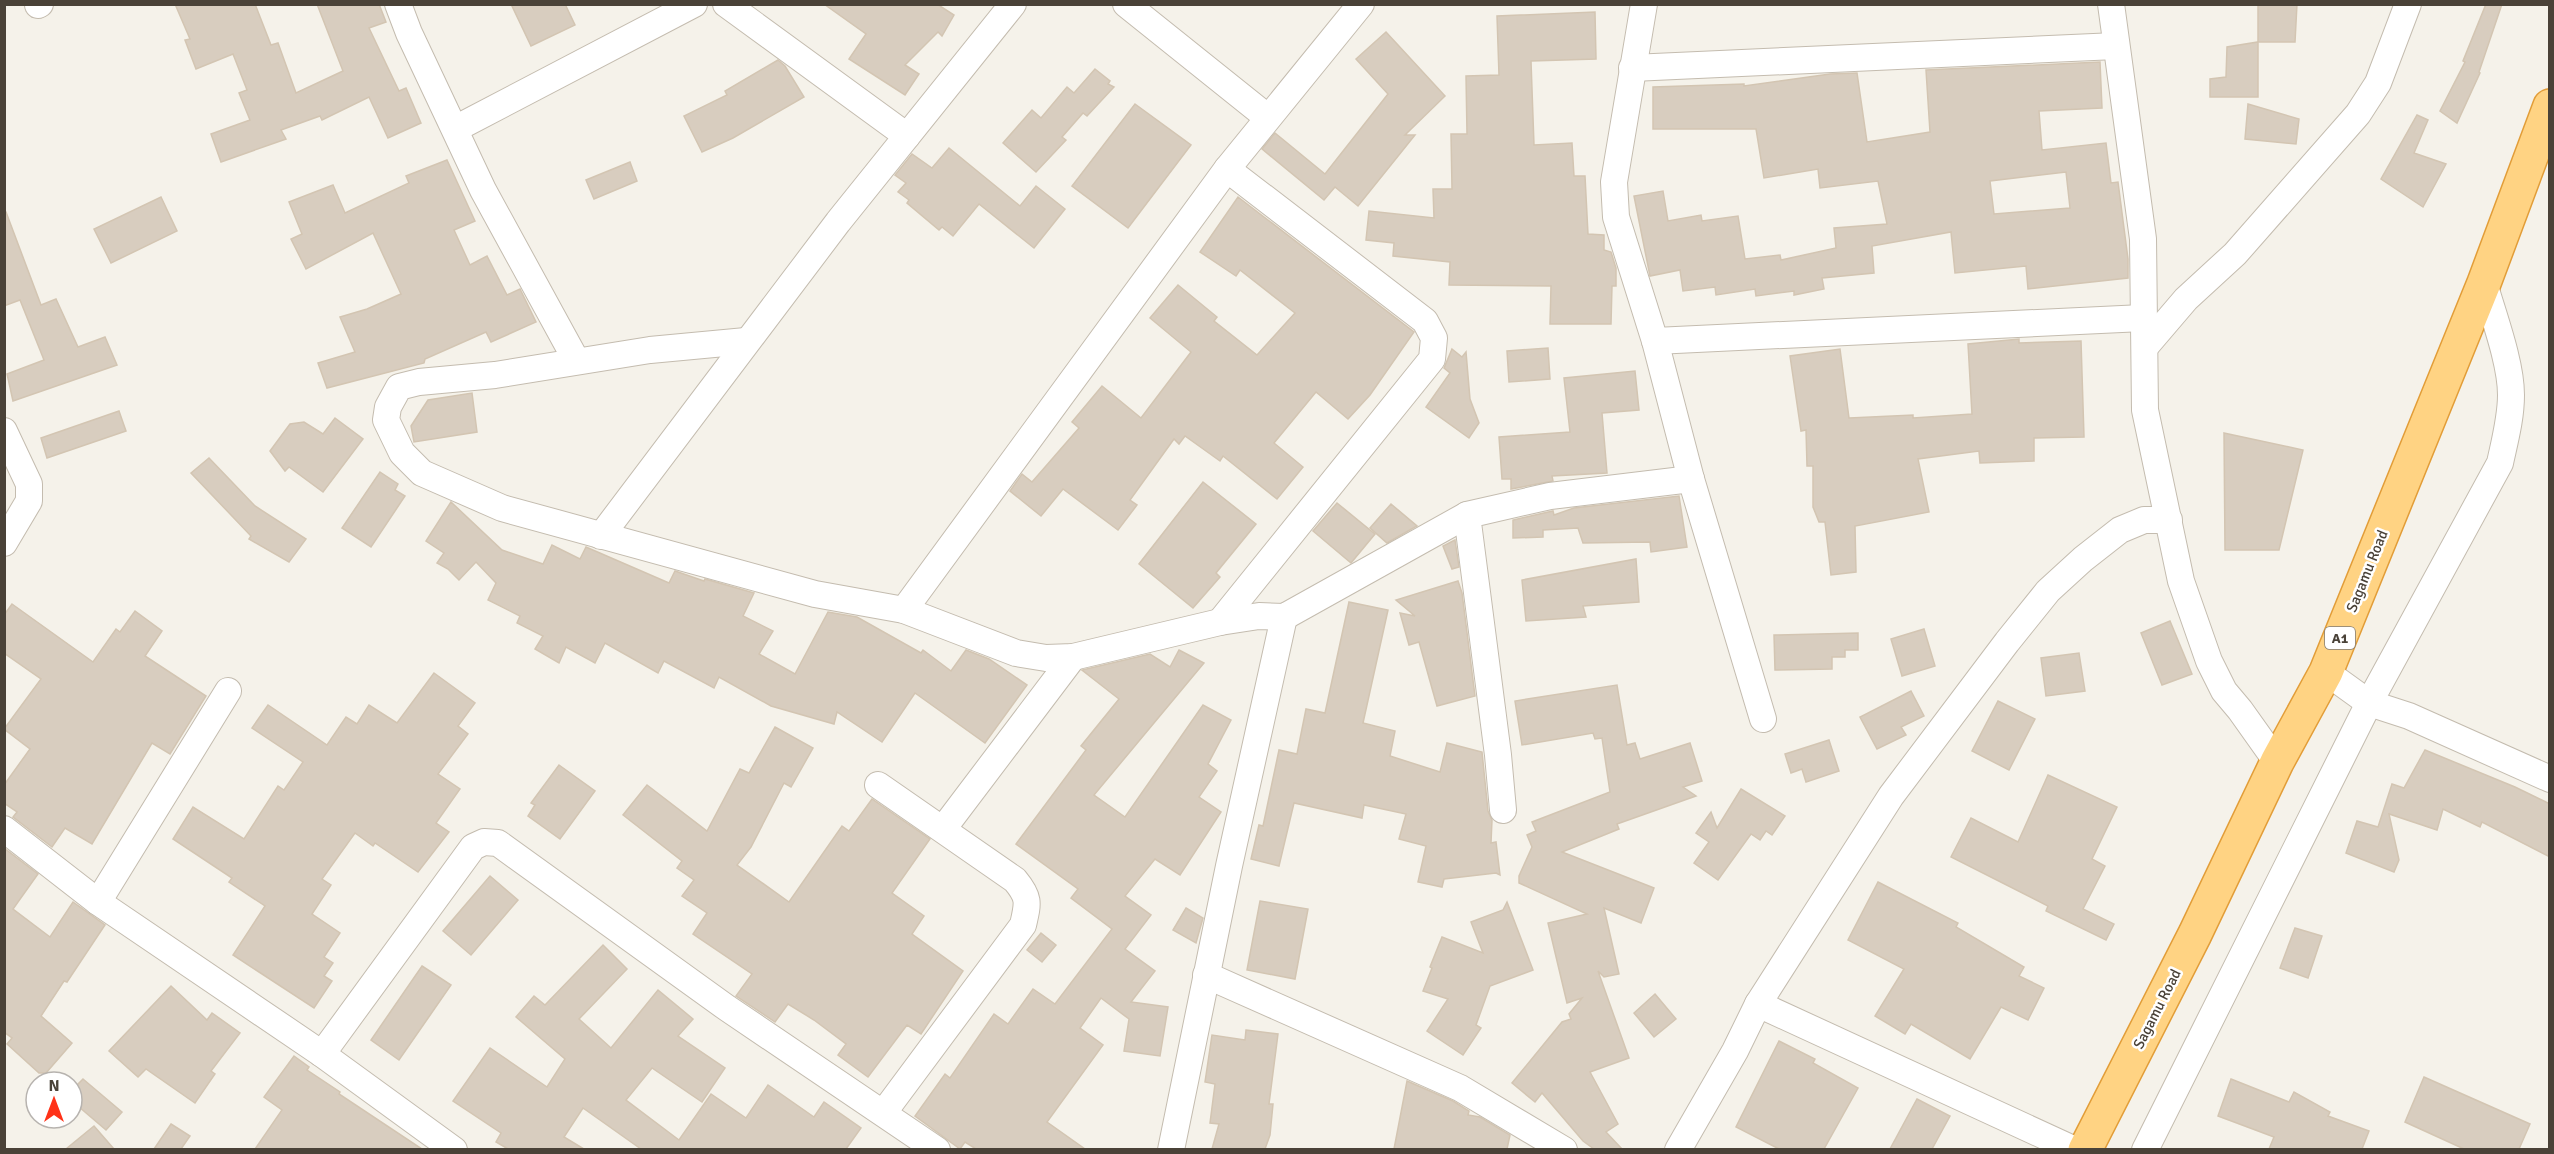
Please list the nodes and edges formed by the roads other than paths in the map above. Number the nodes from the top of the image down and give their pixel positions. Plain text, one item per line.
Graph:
1 (398, 4) edge
2 (694, 4) edge
3 (726, 4) edge
4 (1013, 4) edge
5 (1126, 4) edge
6 (1361, 4) edge
7 (1644, 4) edge
8 (2111, 4) edge
9 (2408, 4) edge
10 (2116, 46) junction
11 (1632, 68) junction
12 (1267, 117) junction
13 (2548, 120) edge
14 (455, 129) junction
15 (906, 136) junction
16 (1227, 169) junction
17 (2484, 283) junction
18 (2143, 318) junction
19 (746, 341) junction
20 (1655, 341) junction
21 (2145, 347) junction
22 (576, 360) junction
23 (4, 431) edge
24 (1691, 479) junction
25 (1467, 515) junction
26 (2169, 520) junction
27 (601, 536) junction
28 (4, 543) edge
29 (904, 610) junction
30 (1284, 617) junction
31 (1220, 622) junction
32 (1073, 657) junction
33 (2326, 672) junction
34 (228, 691) dead end
35 (2369, 703) junction
36 (1763, 719) dead end
37 (2277, 762) junction
38 (2550, 779) edge
39 (878, 785) dead end
40 (1503, 810) dead end
41 (4, 829) edge
42 (943, 829) junction
43 (98, 902) junction
44 (1206, 975) junction
45 (1758, 1004) junction
46 (322, 1054) junction
47 (884, 1112) junction
48 (454, 1149) edge
49 (937, 1149) edge
50 (1171, 1149) edge
51 (1564, 1149) edge
52 (1678, 1149) edge
53 (2075, 1149) edge
54 (2085, 1149) edge
55 (2145, 1149) edge

1 - 14 street
2 - 14 street
3 - 15 street
4 - 15 street
5 - 12 street
6 - 12 street
7 - 11 street
8 - 10 street
9 - 21 street
10 - 11 street
10 - 18 street
11 - 20 street
12 - 16 street
13 - 17 highway, Sagamu Road / A1
14 - 22 street
15 - 19 street
16 - 29 street
16 - 31 street
17 - 33 highway, Sagamu Road / A1
17 - 35 street
18 - 20 street
18 - 21 street
19 - 22 street
19 - 27 street
20 - 24 street
21 - 26 street
22 - 27 street
23 - 28 street
24 - 25 street
24 - 36 street
25 - 30 street
25 - 40 street
26 - 37 street
26 - 45 street
27 - 29 street
29 - 32 street
30 - 31 street
30 - 44 street
31 - 32 street
32 - 42 street
33 - 35 street
33 - 37 highway, Sagamu Road / A1
34 - 43 street
35 - 38 street
35 - 55 street
37 - 54 highway, Sagamu Road / A1
39 - 42 street
41 - 43 street
42 - 47 street
43 - 46 street
44 - 50 street
44 - 51 street
45 - 52 street
45 - 53 street
46 - 47 street
46 - 48 street
47 - 49 street

